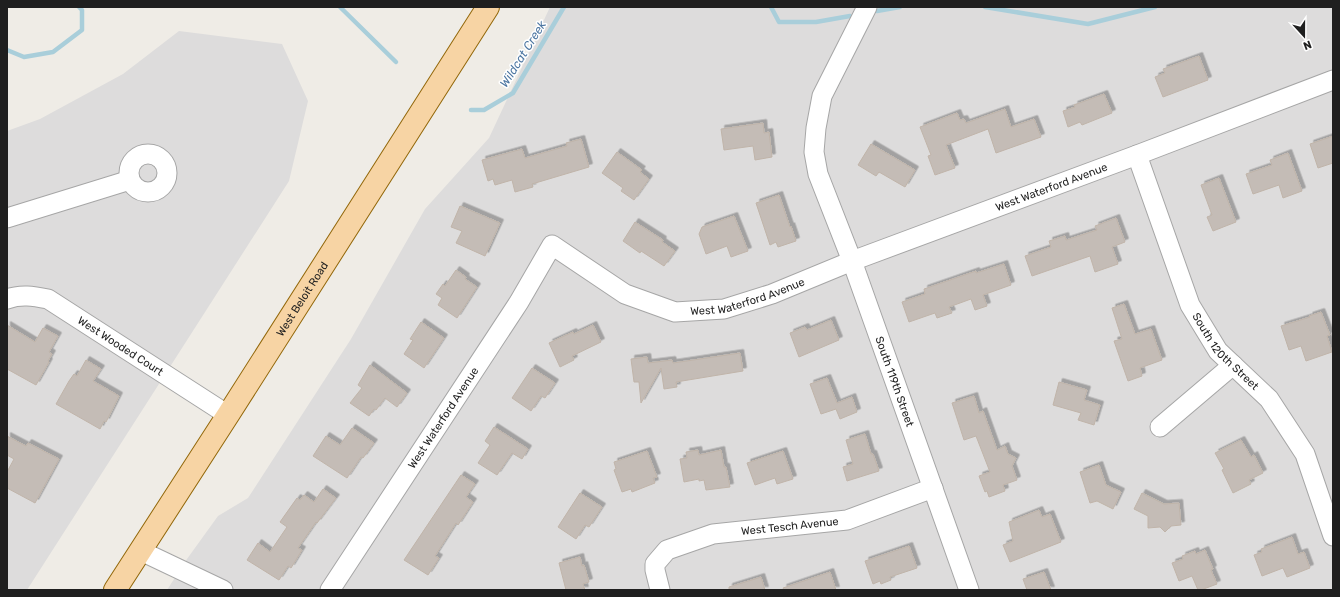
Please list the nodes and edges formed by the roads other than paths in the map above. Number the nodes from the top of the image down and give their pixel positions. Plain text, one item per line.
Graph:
1 (488, 7) edge
2 (867, 7) edge
3 (1333, 80) edge
4 (1138, 155) junction
5 (130, 180) dead end
6 (7, 218) edge
7 (852, 261) junction
8 (7, 299) edge
9 (1233, 365) junction
10 (228, 416) junction
11 (1160, 427) dead end
12 (933, 488) junction
13 (1333, 536) edge
14 (141, 551) junction
15 (115, 590) edge
16 (223, 590) edge
17 (330, 590) edge
18 (660, 590) edge
19 (969, 590) edge

1 - 10 main road, West Beloit Road
2 - 7 street, South 119th Street
3 - 4 street, West Waterford Avenue
4 - 7 street, West Waterford Avenue
4 - 9 street, South 120th Street
5 - 6 street
7 - 12 street, South 119th Street
7 - 17 street, West Waterford Avenue
8 - 10 street, West Wooded Court
9 - 11 street
9 - 13 street, South 120th Street
10 - 14 main road, West Beloit Road
12 - 18 street, West Tesch Avenue
12 - 19 street, South 119th Street
14 - 15 main road, West Beloit Road
14 - 16 street

